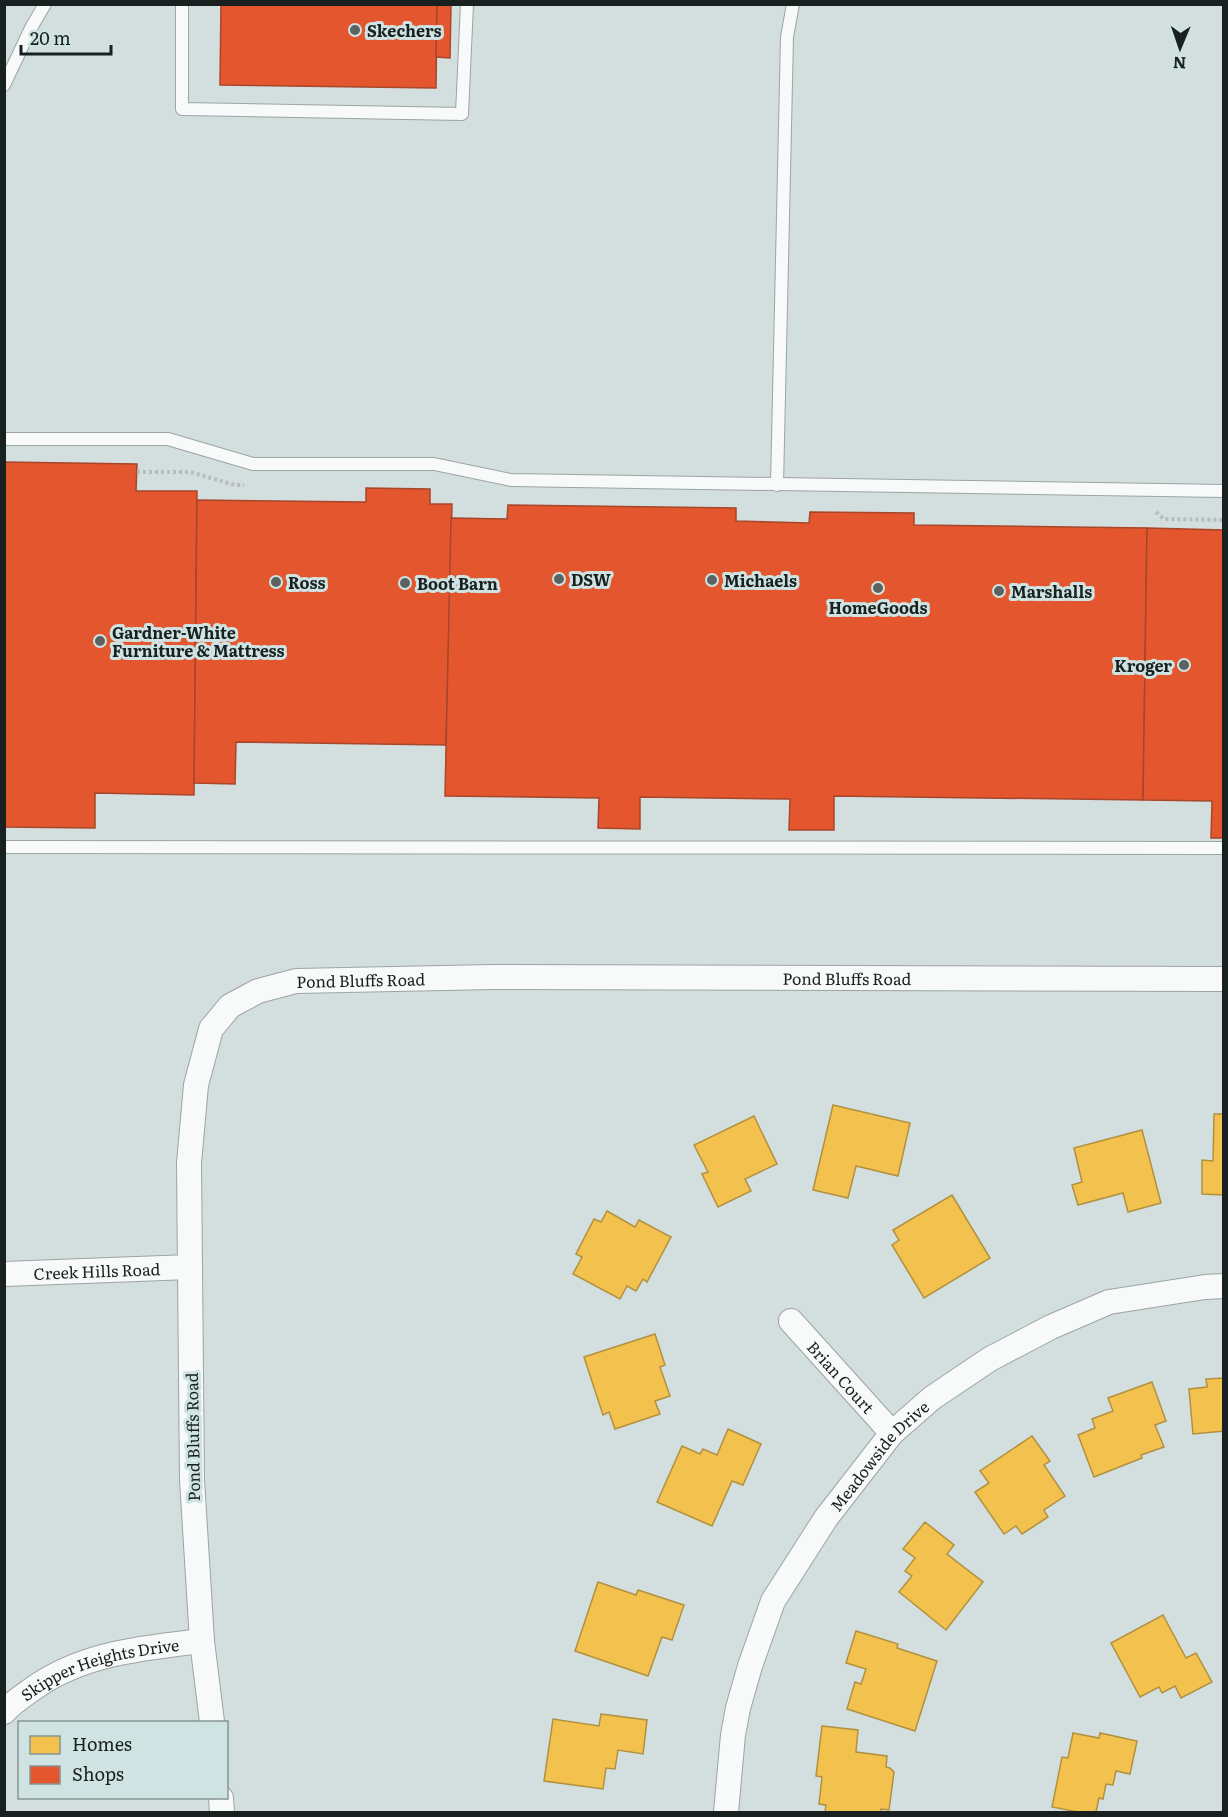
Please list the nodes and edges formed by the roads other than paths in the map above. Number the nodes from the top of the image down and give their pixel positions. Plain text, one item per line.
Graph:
1 (45, 4) edge
2 (182, 4) edge
3 (467, 4) edge
4 (793, 4) edge
5 (4, 85) edge
6 (4, 439) edge
7 (777, 485) junction
8 (1224, 491) edge
9 (4, 847) edge
10 (1224, 848) edge
11 (1224, 979) edge
12 (190, 1267) junction
13 (4, 1274) edge
14 (1224, 1286) edge
15 (791, 1321) dead end
16 (892, 1433) junction
17 (202, 1641) junction
18 (4, 1712) edge
19 (212, 1721) edge
20 (726, 1812) edge

1 - 5 lane
2 - 3 lane
4 - 7 lane
6 - 7 lane
7 - 8 lane
9 - 10 lane
11 - 12 street, Pond Bluffs Road
12 - 13 street, Creek Hills Road
12 - 17 street, Pond Bluffs Road
14 - 16 street, Meadowside Drive
15 - 16 street, Brian Court
16 - 20 street, Meadowside Drive
17 - 18 street, Skipper Heights Drive
17 - 19 street, Pond Bluffs Road

